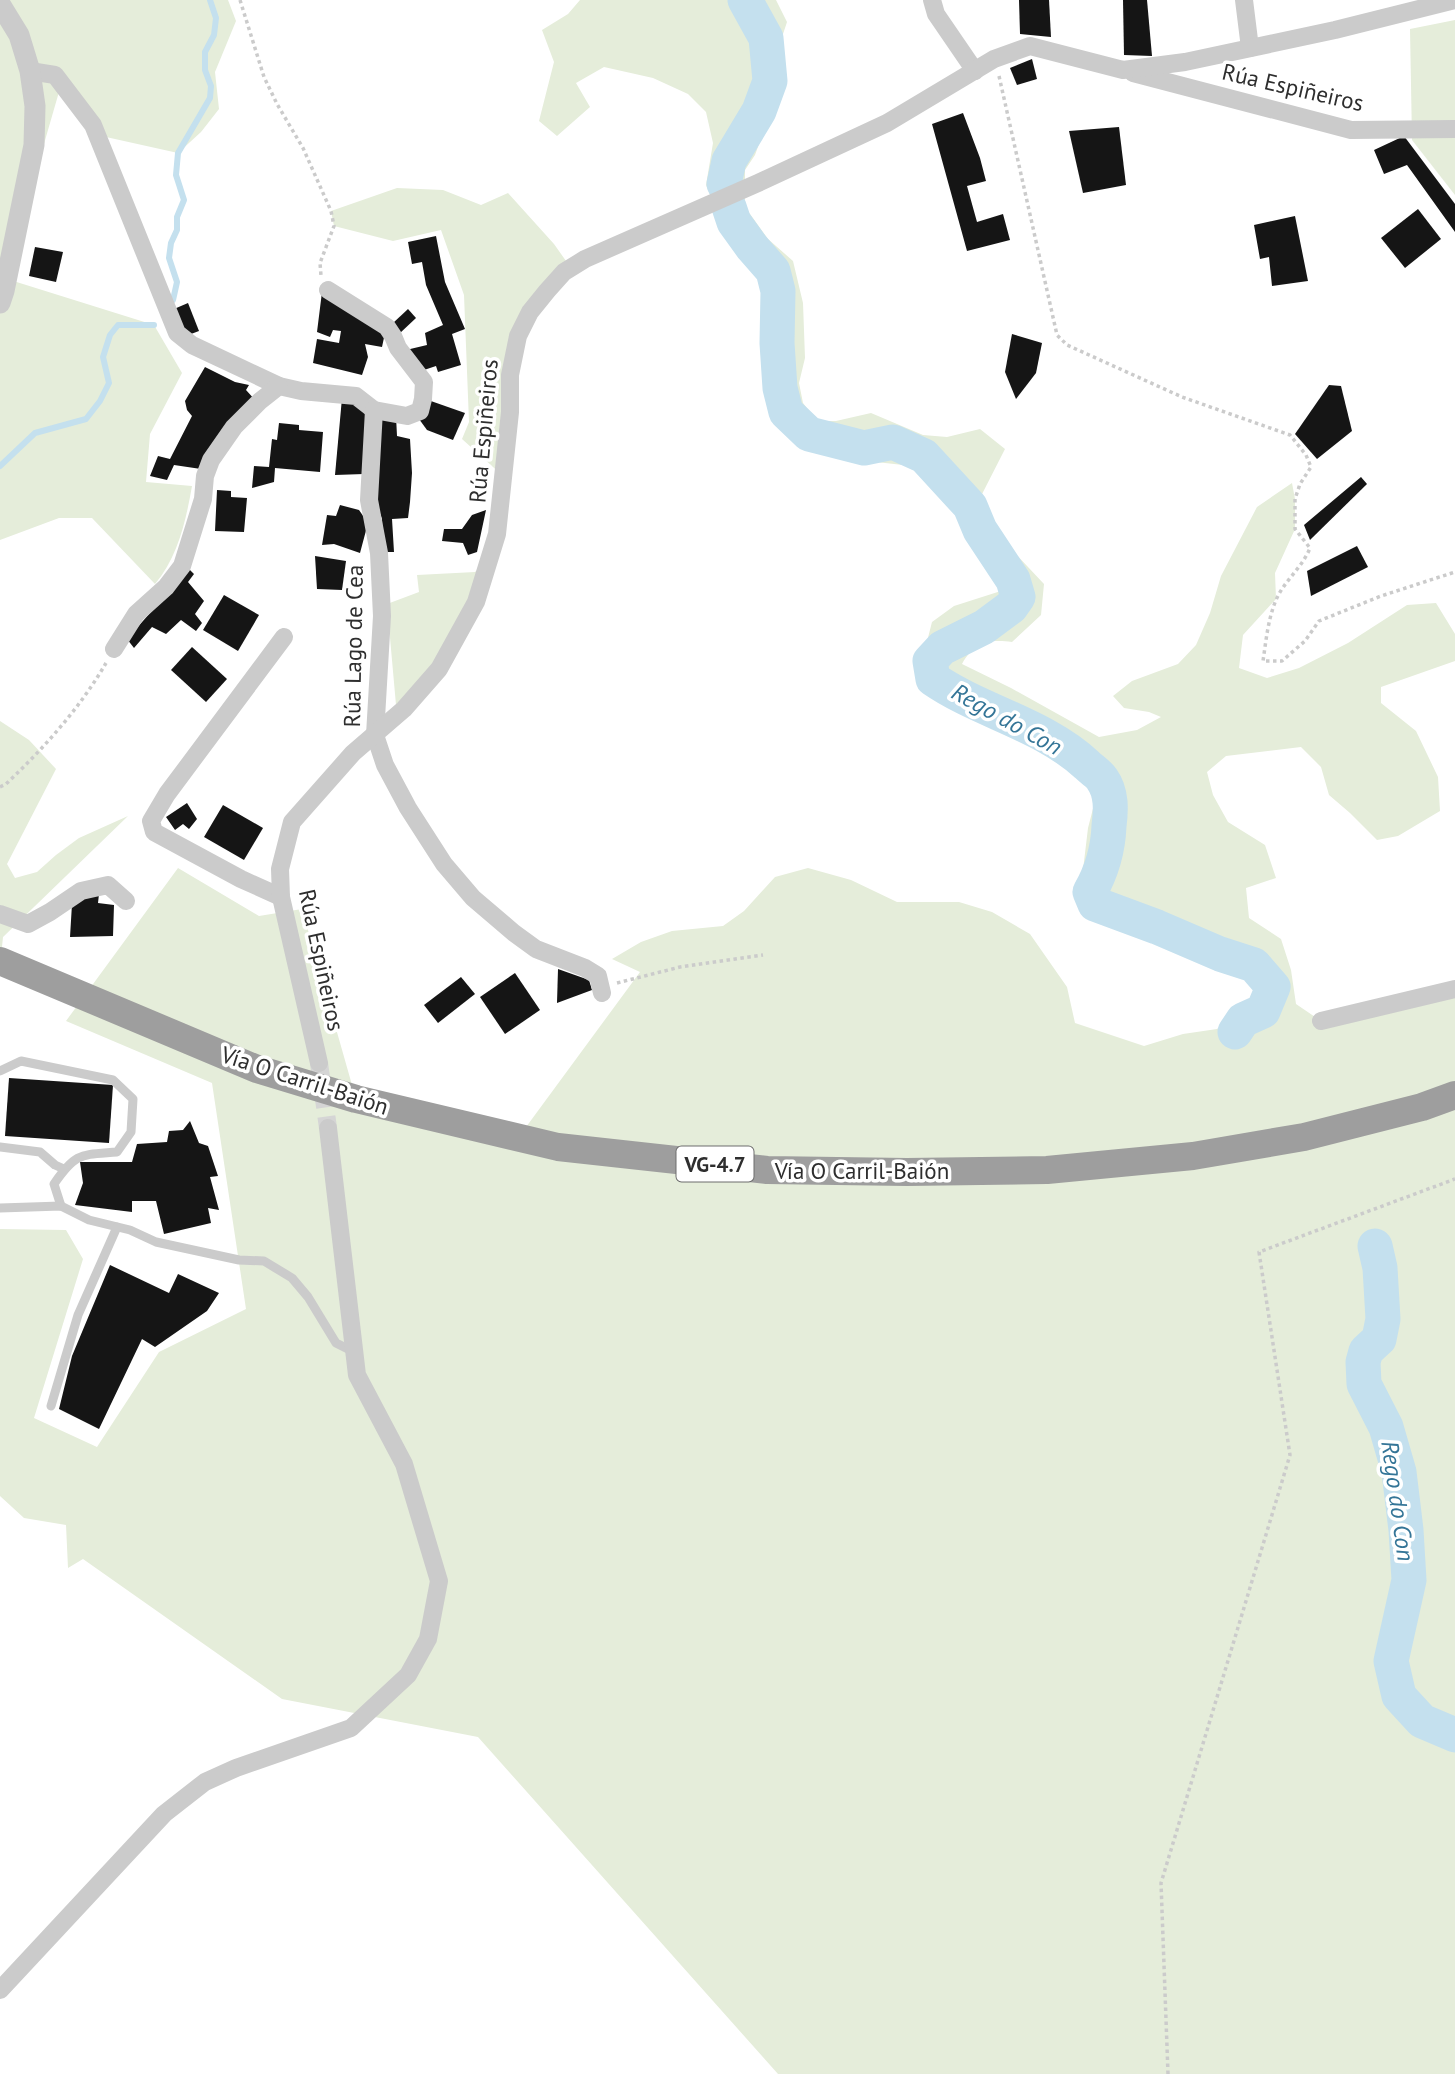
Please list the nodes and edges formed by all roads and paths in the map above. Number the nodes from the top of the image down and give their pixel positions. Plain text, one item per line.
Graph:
1 (240, 0) edge
2 (932, 0) edge
3 (1244, 0) edge
4 (1455, 0) edge
5 (0, 4) edge
6 (1250, 48) junction
7 (994, 59) junction
8 (1123, 70) junction
9 (30, 71) junction
10 (975, 71) junction
11 (1455, 129) edge
12 (328, 289) joint
13 (0, 303) edge
14 (279, 386) junction
15 (374, 410) junction
16 (1455, 572) edge
17 (284, 637) dead end
18 (114, 649) joint
19 (375, 735) junction
20 (0, 787) edge
21 (281, 897) junction
22 (126, 901) dead end
23 (0, 914) edge
24 (763, 955) dead end
25 (0, 961) edge
26 (600, 984) joint
27 (1455, 989) edge
28 (1321, 1021) dead end
29 (319, 1063) tunnel mouth
30 (0, 1071) edge
31 (1455, 1096) edge
32 (328, 1128) tunnel mouth
33 (0, 1147) edge
34 (64, 1169) junction
35 (1455, 1179) edge
36 (61, 1206) junction
37 (0, 1208) edge
38 (117, 1227) junction
39 (354, 1352) junction
40 (51, 1406) dead end
41 (0, 1990) edge
42 (1168, 2074) edge

1 - 12 path
2 - 10 street
3 - 6 street
4 - 6 street, Rúa Espiñeiros
5 - 9 street
6 - 8 street, Rúa Espiñeiros
7 - 8 street, Rúa Espiñeiros
7 - 10 street, Rúa Espiñeiros
7 - 16 path
8 - 11 street, Rúa Espiñeiros
9 - 13 street
9 - 14 street
10 - 19 street, Rúa Espiñeiros
12 - 15 street
14 - 15 street
14 - 18 street
15 - 19 street, Rúa Lago de Cea
17 - 21 street
18 - 20 path
19 - 21 street, Rúa Espiñeiros
19 - 26 street, Rúa Lago de Cea
21 - 29 street, Rúa Espiñeiros
22 - 23 street
24 - 26 path
25 - 31 highway, Vía O Carril-Baión / VG-4.7
27 - 28 street
30 - 34 lane
32 - 39 street
33 - 34 lane
34 - 36 lane
35 - 42 path
36 - 37 lane
36 - 38 lane
38 - 39 lane
38 - 40 lane
39 - 41 street

